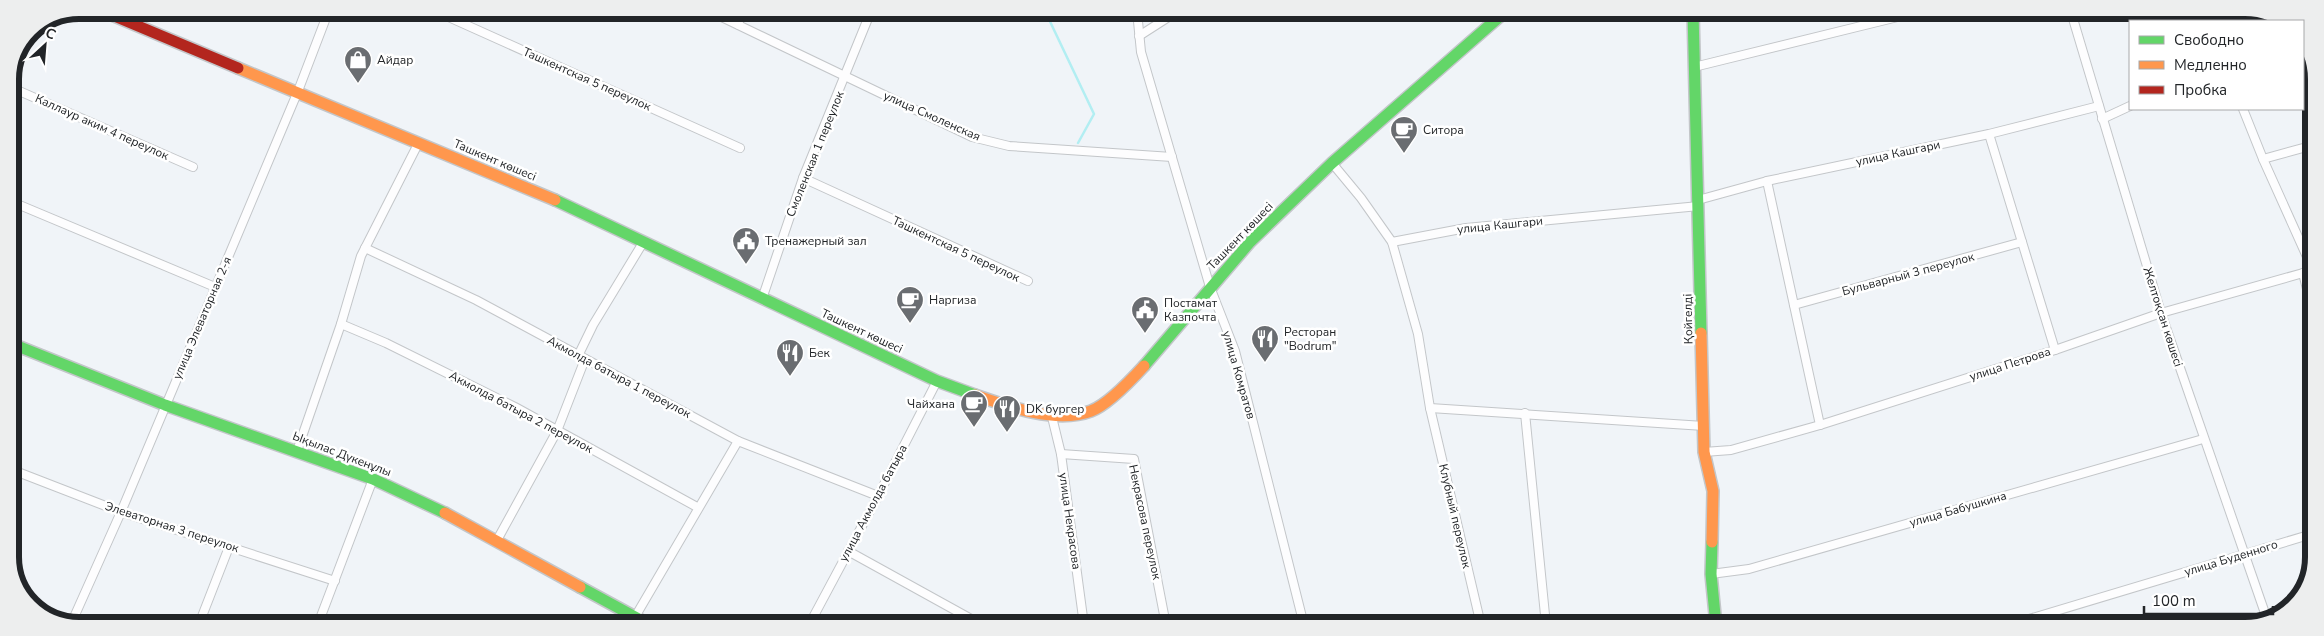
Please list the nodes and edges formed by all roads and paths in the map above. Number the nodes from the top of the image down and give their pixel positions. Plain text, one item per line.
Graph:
1 (122, 19) edge
2 (326, 19) edge
3 (453, 19) edge
4 (726, 19) edge
5 (739, 19) edge
6 (868, 19) edge
7 (1138, 19) edge
8 (1166, 19) edge
9 (1498, 19) edge
10 (1693, 19) edge
11 (1889, 19) edge
12 (2073, 19) edge
13 (739, 25) junction
14 (1139, 36) junction
15 (1694, 66) junction
16 (846, 77) junction
17 (19, 91) edge
18 (298, 91) junction
19 (2098, 106) junction
20 (2129, 106) edge
21 (2243, 110) edge
22 (2102, 118) junction
23 (1989, 134) junction
24 (418, 144) junction
25 (2305, 147) edge
26 (740, 148) dead end
27 (1172, 157) junction
28 (2263, 159) junction
29 (1332, 162) junction
30 (193, 167) dead end
31 (803, 178) junction
32 (1766, 180) junction
33 (1699, 203) junction
34 (19, 205) edge
35 (644, 241) junction
36 (1392, 242) junction
37 (2022, 242) junction
38 (365, 248) junction
39 (2305, 251) edge
40 (2303, 273) joint
41 (2305, 281) edge
42 (1028, 282) dead end
43 (215, 286) junction
44 (1210, 287) junction
45 (762, 299) junction
46 (1794, 305) junction
47 (2161, 314) junction
48 (341, 324) junction
49 (19, 347) edge
50 (2056, 350) junction
51 (582, 358) junction
52 (936, 381) junction
53 (165, 405) junction
54 (1430, 408) junction
55 (1525, 414) junction
56 (1052, 418) junction
57 (1820, 425) junction
58 (1704, 426) junction
59 (557, 431) junction
60 (2203, 438) junction
61 (738, 440) junction
62 (297, 451) junction
63 (1704, 452) junction
64 (1061, 454) junction
65 (19, 472) edge
66 (373, 479) junction
67 (878, 496) junction
68 (697, 507) junction
69 (121, 512) junction
70 (2305, 536) edge
71 (496, 542) junction
72 (229, 547) junction
73 (848, 551) junction
74 (2244, 554) junction
75 (1711, 574) junction
76 (335, 581) junction
77 (2265, 614) edge
78 (74, 617) edge
79 (202, 617) edge
80 (321, 617) edge
81 (635, 617) joint
82 (813, 617) edge
83 (968, 617) edge
84 (1083, 617) edge
85 (1164, 617) edge
86 (1302, 617) edge
87 (1479, 617) edge
88 (1545, 617) edge
89 (1715, 617) edge
90 (2036, 617) edge

1 - 18 main road, Ташкент көшесі
2 - 18 street, улица Элеваторная 2-я
3 - 26 street, Ташкентская 5 переулок
4 - 13 street, улица Смоленская
5 - 13 street
6 - 16 street, Смоленская 1 переулок
7 - 14 street, улица Комратов
8 - 14 street
9 - 29 main road, Ташкент көшесі
10 - 15 main road, Қойгелді
11 - 15 street
12 - 19 street, Желтоқсан көшесі
13 - 16 street, улица Смоленская
14 - 27 street, улица Комратов
15 - 33 main road, Қойгелді
16 - 27 street, улица Смоленская
16 - 31 street, Смоленская 1 переулок
17 - 30 street, Каллаур аким 4 переулок
18 - 24 main road, Ташкент көшесі
18 - 43 street, улица Элеваторная 2-я
19 - 22 street, Желтоқсан көшесі
19 - 23 street, улица Кашгари
20 - 22 street
21 - 28 street
22 - 47 street, Желтоқсан көшесі
23 - 32 street, улица Кашгари
23 - 37 street
24 - 35 main road, Ташкент көшесі
24 - 38 street
25 - 28 street
27 - 44 street, улица Комратов
28 - 39 street
29 - 36 street, Клубный переулок
29 - 44 main road, Ташкент көшесі
31 - 42 street, Ташкентская 5 переулок
31 - 45 street, Смоленская 1 переулок
32 - 33 street, улица Кашгари
32 - 46 street
33 - 36 street, улица Кашгари
33 - 58 main road, Қойгелді
34 - 43 street
35 - 45 main road, Ташкент көшесі
35 - 51 street
36 - 54 street, Клубный переулок
37 - 46 street, Бульварный 3 переулок
37 - 50 street
38 - 48 street
38 - 51 street, Акмолда батыра 1 переулок
40 - 41 street
40 - 47 street, улица Петрова
43 - 53 street, улица Элеваторная 2-я
44 - 56 main road, Ташкент көшесі
44 - 86 street, улица Комратов
45 - 52 main road, Ташкент көшесі
46 - 57 street
47 - 50 street, улица Петрова
47 - 60 street, Желтоқсан көшесі
48 - 59 street, Акмолда батыра 2 переулок
48 - 62 street
49 - 53 main road, Ықылас Дүкенұлы
50 - 57 street, улица Петрова
51 - 59 street
51 - 61 street, Акмолда батыра 1 переулок
52 - 56 main road, Ташкент көшесі
52 - 67 street, улица Акмолда батыра
53 - 62 main road, Ықылас Дүкенұлы
53 - 69 street, улица Элеваторная 2-я
54 - 55 street
54 - 87 street, Клубный переулок
55 - 58 street
55 - 88 street
56 - 64 street, улица Некрасова
57 - 63 street, улица Петрова
58 - 63 main road, Қойгелді
59 - 68 street, Акмолда батыра 2 переулок
59 - 71 street
60 - 74 street, Желтоқсан көшесі
60 - 75 street, улица Бабушкина
61 - 67 street, Акмолда батыра 1 переулок
61 - 68 street
62 - 66 main road, Ықылас Дүкенұлы
63 - 75 main road, Қойгелді
64 - 84 street, улица Некрасова
64 - 85 street, Некрасова переулок
65 - 69 street, Элеваторная 3 переулок
66 - 71 main road, Ықылас Дүкенұлы
66 - 76 street
67 - 73 street, улица Акмолда батыра
68 - 81 street
69 - 72 street, Элеваторная 3 переулок
69 - 78 street, улица Элеваторная 2-я
70 - 74 street, улица Буденного
71 - 81 main road, Ықылас Дүкенұлы
72 - 76 street, Элеваторная 3 переулок
72 - 79 street
73 - 82 street, улица Акмолда батыра
73 - 83 street
74 - 77 street, Желтоқсан көшесі
74 - 90 street, улица Буденного
75 - 89 main road, Қойгелді
76 - 80 street

